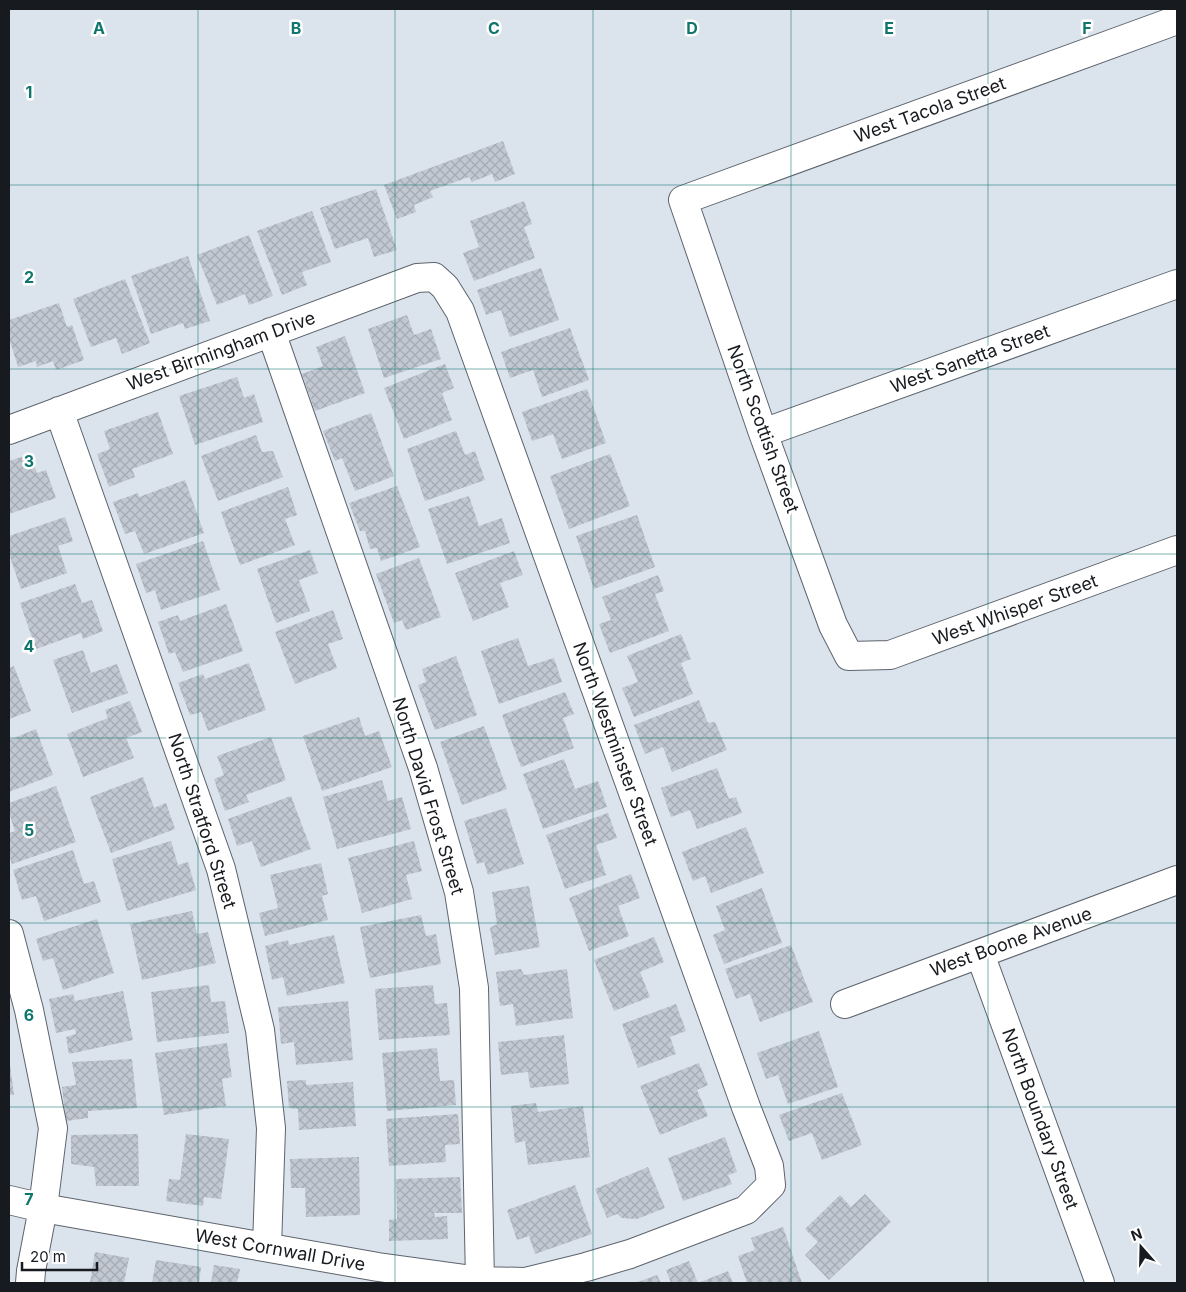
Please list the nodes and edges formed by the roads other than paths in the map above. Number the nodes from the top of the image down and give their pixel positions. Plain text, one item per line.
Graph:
1 (1177, 20) edge
2 (683, 200) joint
3 (434, 277) joint
4 (1177, 284) edge
5 (271, 332) junction
6 (59, 411) junction
7 (9, 430) edge
8 (763, 433) junction
9 (1177, 550) edge
10 (850, 656) joint
11 (1177, 880) edge
12 (9, 934) edge
13 (980, 954) junction
14 (845, 1004) dead end
15 (9, 1200) edge
16 (43, 1208) junction
17 (746, 1210) joint
18 (267, 1247) junction
19 (480, 1281) junction
20 (30, 1283) edge
21 (1100, 1283) edge

1 - 2 street, West Tacola Street
2 - 8 street, North Scottish Street
3 - 5 street, West Birmingham Drive
3 - 17 street, North Westminster Street
4 - 8 street, West Sanetta Street
5 - 6 street, West Birmingham Drive
5 - 19 street, North David Frost Street
6 - 7 street, West Birmingham Drive
6 - 18 street, North Stratford Street
8 - 10 street, North Scottish Street
9 - 10 street, West Whisper Street
11 - 13 street, West Boone Avenue
12 - 16 street
13 - 14 street, West Boone Avenue
13 - 21 street, North Boundary Street
15 - 16 street, West Cornwall Drive
16 - 18 street, West Cornwall Drive
16 - 20 street
17 - 19 street, West Cornwall Drive
18 - 19 street, West Cornwall Drive

